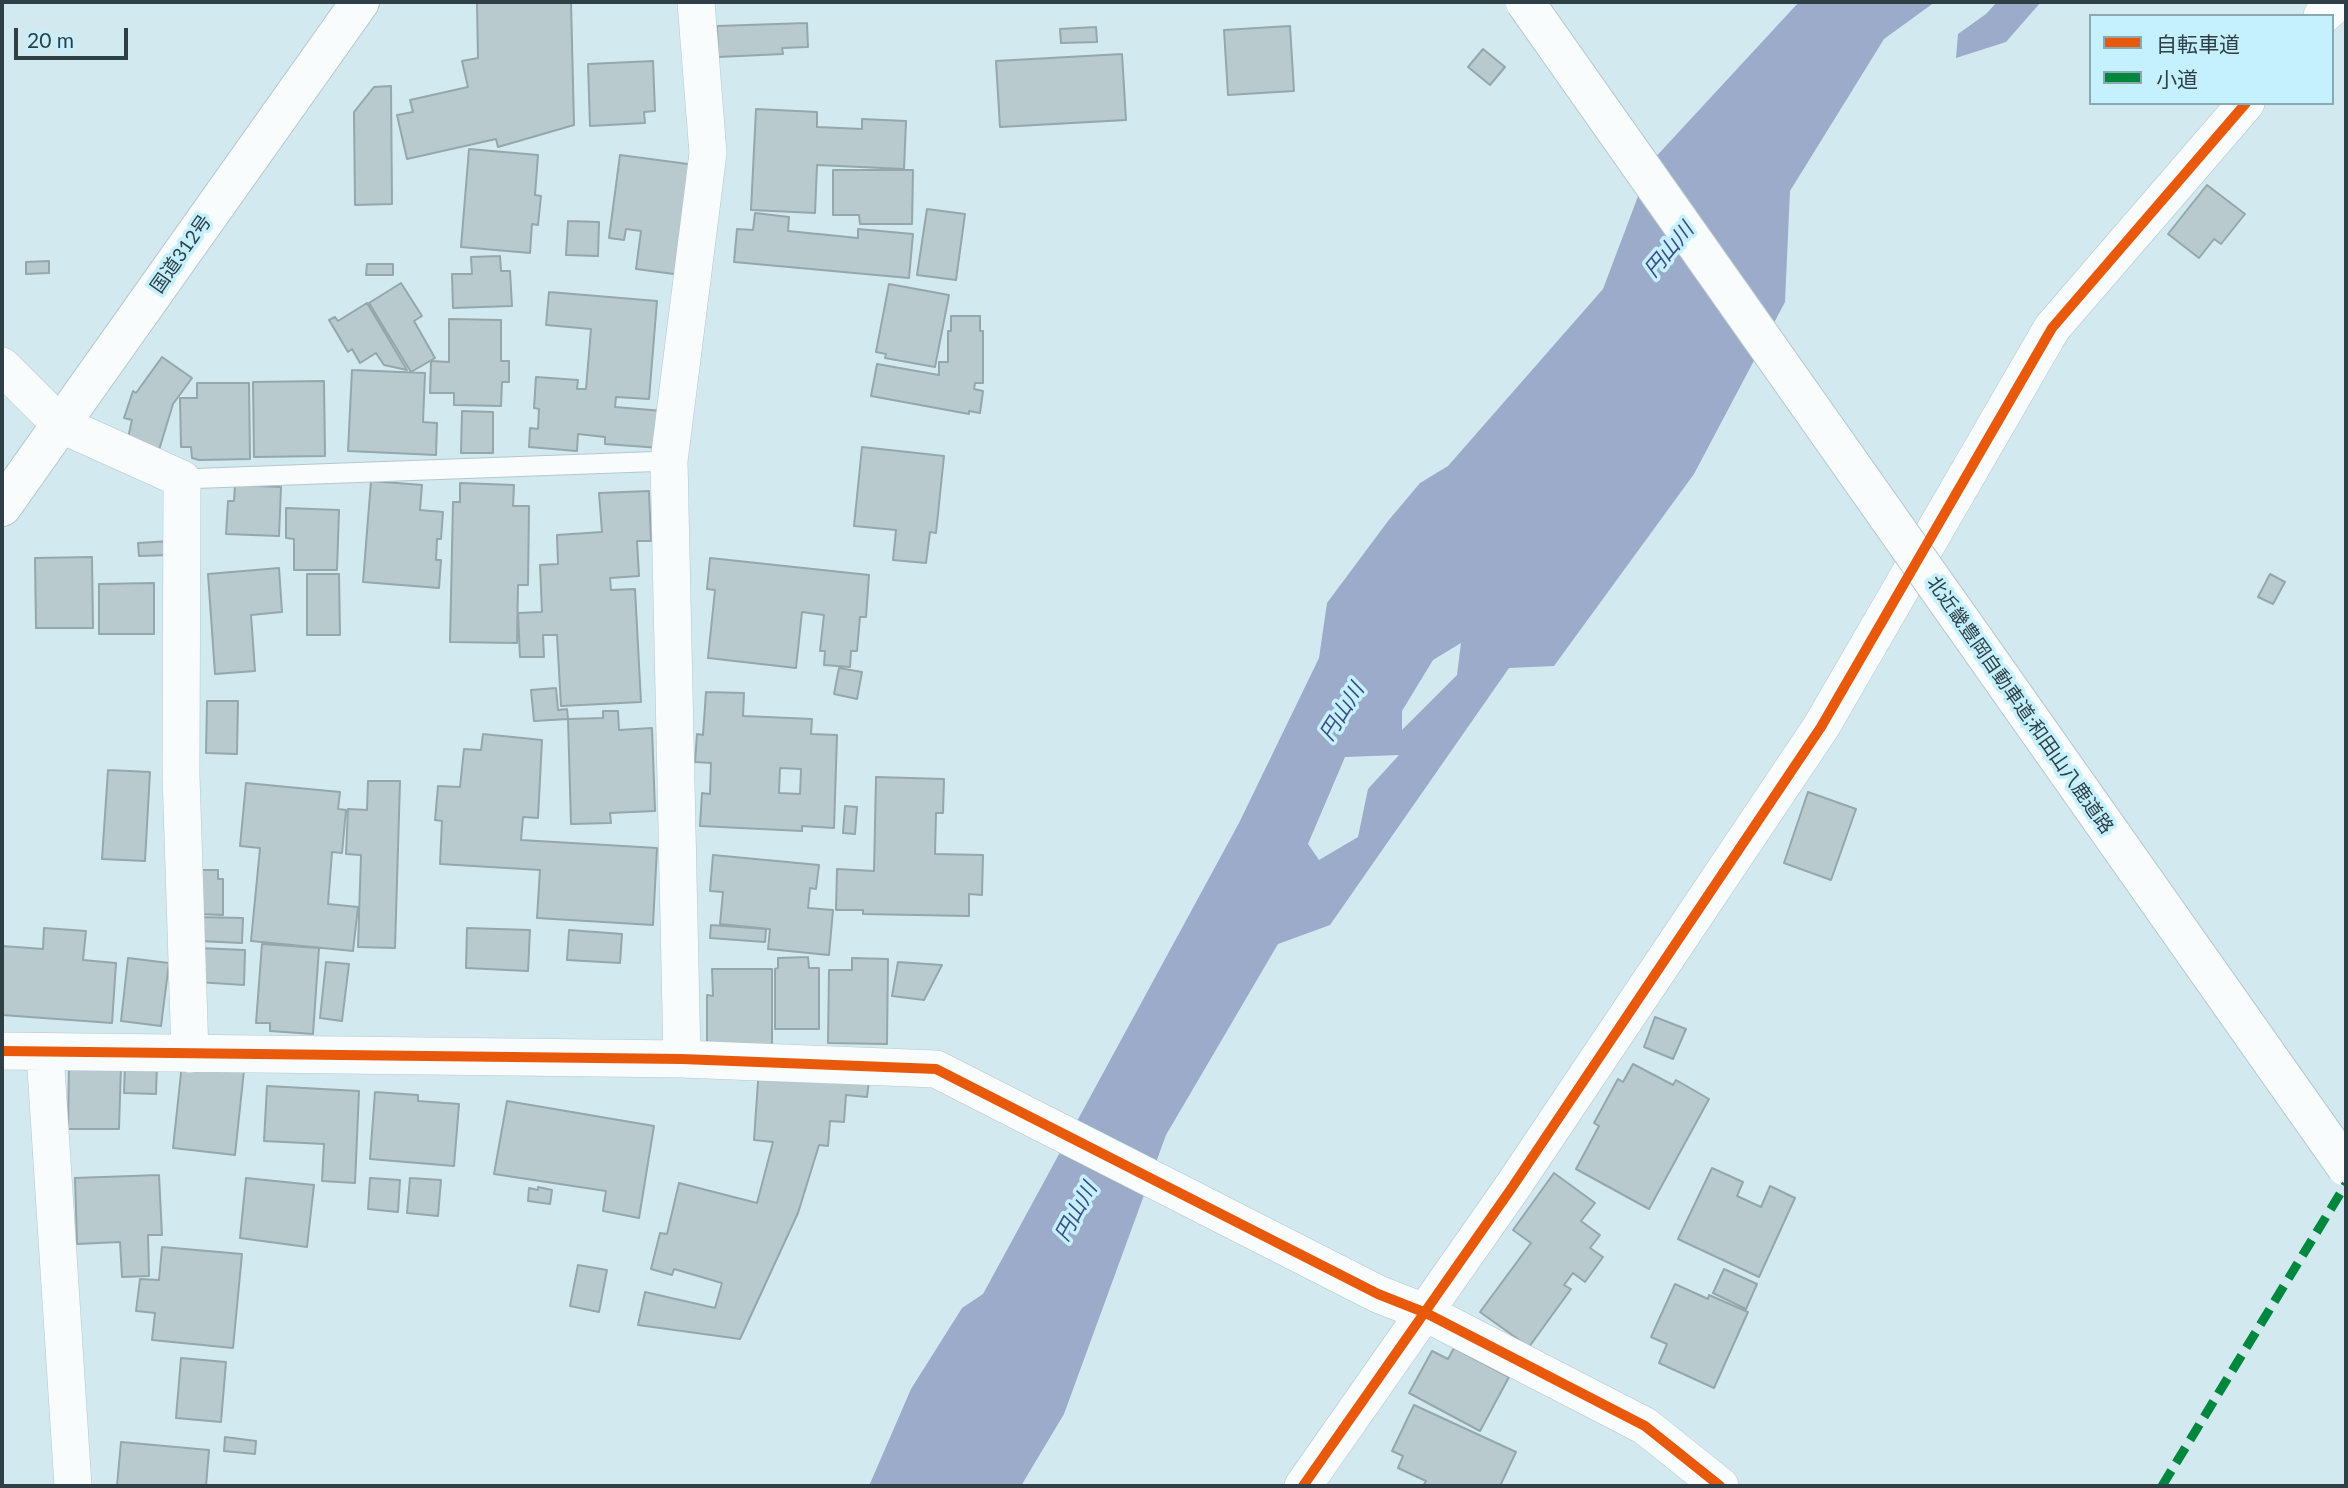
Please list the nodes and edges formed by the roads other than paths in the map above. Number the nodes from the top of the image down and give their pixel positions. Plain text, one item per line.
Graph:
1 (360, 2) edge
2 (696, 2) edge
3 (1525, 2) edge
4 (2338, 2) edge
5 (2324, 14) edge
6 (2244, 105) edge
7 (2, 366) edge
8 (60, 424) junction
9 (669, 461) junction
10 (182, 479) junction
11 (2, 507) edge
12 (2, 1051) edge
13 (45, 1053) junction
14 (190, 1054) junction
15 (682, 1059) junction
16 (2346, 1167) edge
17 (1426, 1313) junction
18 (73, 1486) edge
19 (1303, 1486) edge
20 (1720, 1486) edge

1 - 8 highway, 国道312号
2 - 9 street
3 - 16 highway, 北近畿豊岡自動車道;和田山八鹿道路, bridge
4 - 5 street
6 - 17 street
7 - 8 street
8 - 10 street
8 - 11 highway, 国道312号
9 - 10 lane
9 - 15 street
10 - 14 street
12 - 13 street
13 - 14 street
13 - 18 street
14 - 15 street
15 - 17 street
17 - 19 street
17 - 20 street

